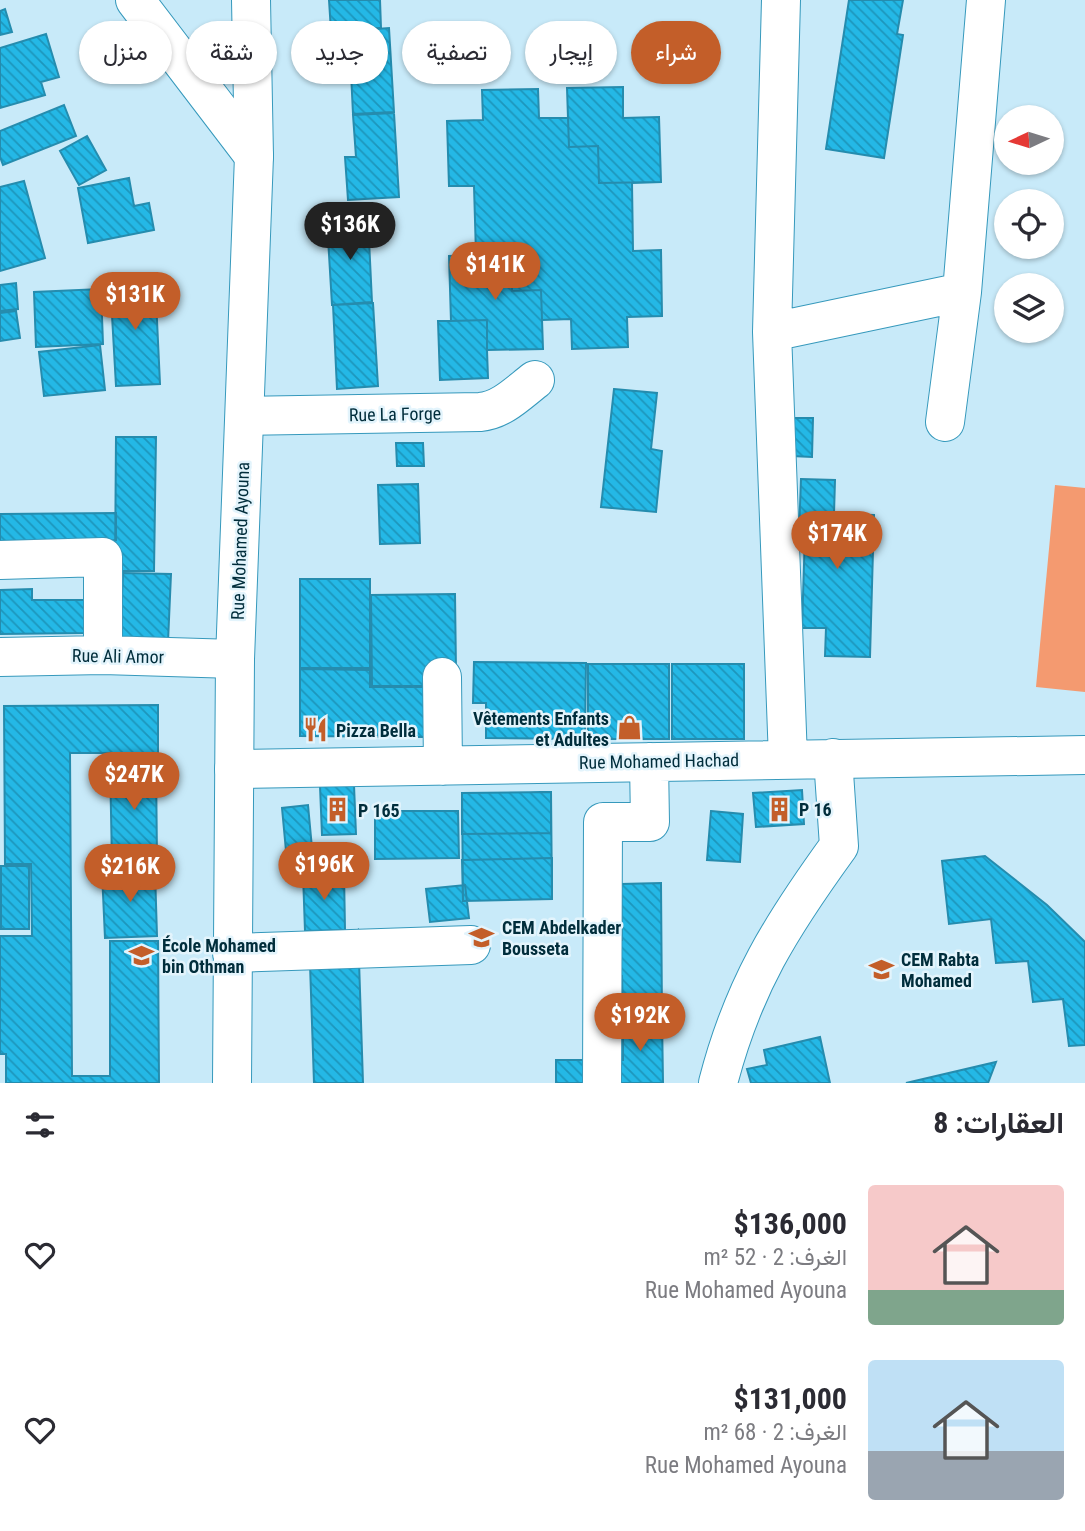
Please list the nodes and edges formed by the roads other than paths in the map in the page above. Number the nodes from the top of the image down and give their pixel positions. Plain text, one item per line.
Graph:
1 (135, 0) edge
2 (251, 0) edge
3 (781, 0) edge
4 (986, 0) edge
5 (254, 156) junction
6 (962, 292) junction
7 (772, 332) junction
8 (535, 380) dead end
9 (244, 416) junction
10 (945, 422) dead end
11 (0, 560) edge
12 (103, 655) junction
13 (0, 657) edge
14 (235, 659) junction
15 (442, 677) dead end
16 (1085, 755) edge
17 (833, 758) junction
18 (788, 759) junction
19 (649, 762) junction
20 (443, 766) junction
21 (233, 769) junction
22 (471, 945) dead end
23 (232, 953) junction
24 (232, 1083) edge
25 (602, 1083) edge
26 (718, 1083) edge

1 - 5 street
2 - 5 street, Rue Mohamed Ayouna
3 - 7 street
4 - 6 street
5 - 9 street, Rue Mohamed Ayouna
6 - 7 street
6 - 10 street
7 - 18 street
8 - 9 street, Rue La Forge
9 - 14 street, Rue Mohamed Ayouna
11 - 12 street
12 - 13 street, Rue Ali Amor
12 - 14 street, Rue Ali Amor
14 - 21 street, Rue Mohamed Ayouna
15 - 20 street
16 - 17 street, Rue Mohamed Hachad
17 - 18 street, Rue Mohamed Hachad
17 - 26 street
18 - 19 street, Rue Mohamed Hachad
19 - 20 street, Rue Mohamed Hachad
19 - 25 street
20 - 21 street, Rue Mohamed Hachad
21 - 23 street, Rue Mohamed Ayouna
22 - 23 street
23 - 24 street, Rue Mohamed Ayouna

